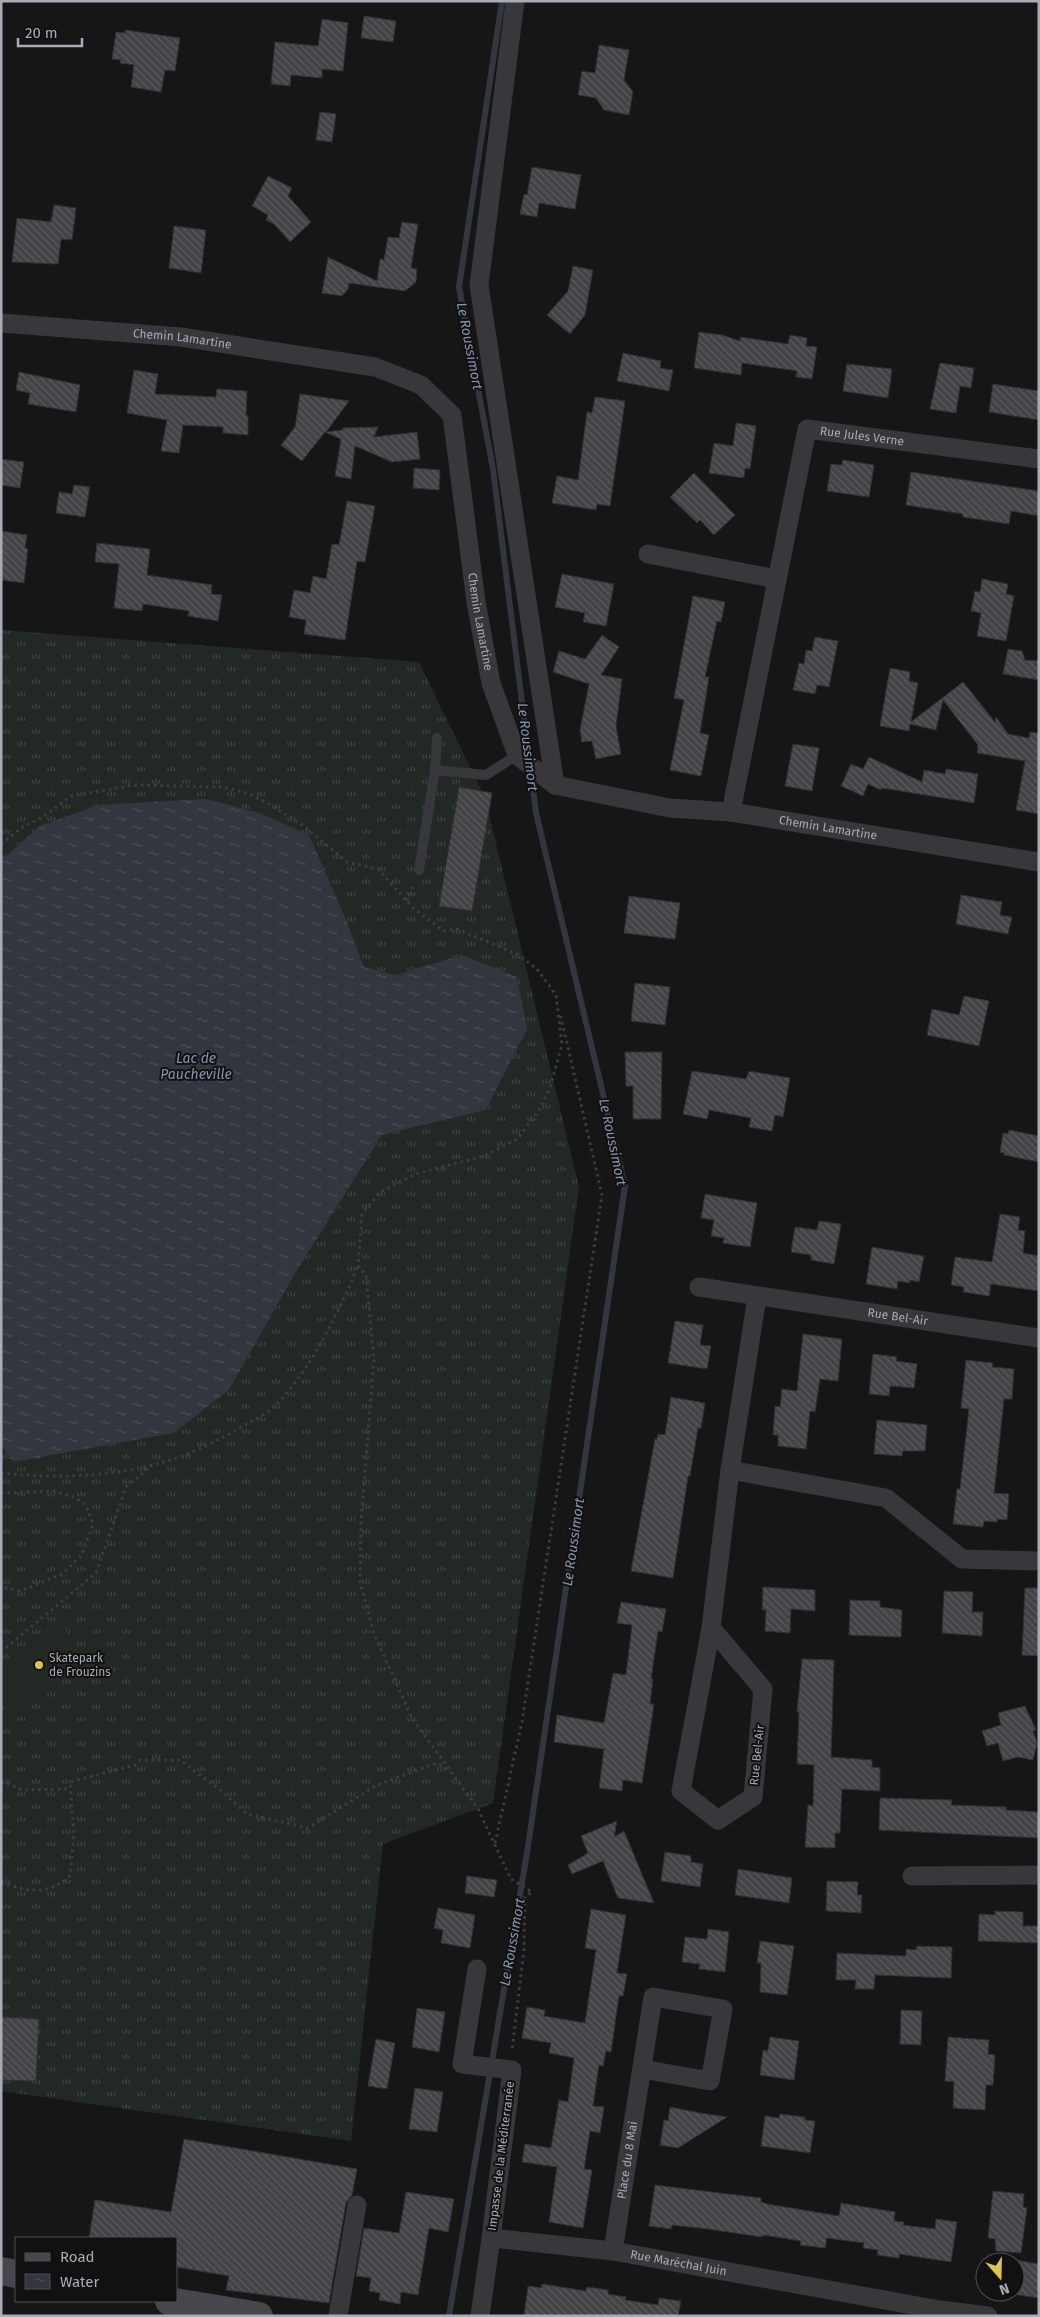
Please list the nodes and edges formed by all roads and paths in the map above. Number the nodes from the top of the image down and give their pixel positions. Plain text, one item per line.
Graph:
1 (515, 1) edge
2 (1, 323) edge
3 (1039, 458) edge
4 (648, 554) dead end
5 (776, 579) junction
6 (437, 738) dead end
7 (517, 755) junction
8 (435, 770) junction
9 (554, 785) junction
10 (731, 812) junction
11 (1, 844) edge
12 (1039, 862) edge
13 (419, 870) dead end
14 (556, 995) junction
15 (358, 1266) junction
16 (699, 1287) dead end
17 (757, 1297) junction
18 (1039, 1338) edge
19 (153, 1465) junction
20 (730, 1470) junction
21 (1, 1473) edge
22 (1, 1493) edge
23 (1039, 1562) edge
24 (1, 1587) edge
25 (711, 1628) junction
26 (1, 1652) edge
27 (451, 1772) junction
28 (1, 1781) edge
29 (70, 1789) junction
30 (494, 1844) junction
31 (1039, 1874) edge
32 (912, 1876) dead end
33 (1, 1883) edge
34 (476, 1970) dead end
35 (642, 2069) junction
36 (512, 2070) junction
37 (357, 2205) dead end
38 (491, 2238) junction
39 (613, 2250) junction
40 (1, 2271) edge
41 (15, 2274) edge
42 (175, 2302) edge
43 (940, 2313) edge
44 (259, 2316) edge
45 (338, 2316) edge
46 (480, 2316) edge
47 (988, 2316) edge

1 - 9 street
2 - 7 street, Chemin Lamartine
3 - 5 street, Rue Jules Verne
4 - 5 street
5 - 10 street, Rue Jules Verne
6 - 8 lane
7 - 8 lane
7 - 9 street, Chemin Lamartine
8 - 13 lane
9 - 10 street, Chemin Lamartine
10 - 12 street, Chemin Lamartine
11 - 14 path
14 - 15 path
14 - 30 path
15 - 19 path
15 - 27 path
16 - 17 street, Rue Bel-Air
17 - 18 street, Rue Bel-Air
17 - 20 street, Rue Bel-Air
19 - 21 path
19 - 26 path
20 - 23 street
20 - 25 street, Rue Bel-Air
22 - 24 path
25 - 25 street, Rue Bel-Air
27 - 29 path
27 - 30 path
28 - 29 path
29 - 33 path
30 - 36 path
31 - 32 street
34 - 36 street, Impasse de la Méditerranée
35 - 35 street, Place du 8 Mai
35 - 39 street, Place du 8 Mai
36 - 38 street, Impasse de la Méditerranée
37 - 45 street
38 - 39 street, Rue Maréchal Juin
38 - 46 street
39 - 43 street, Rue Maréchal Juin
40 - 41 main road
42 - 44 main road
43 - 47 street, Rue Maréchal Juin

